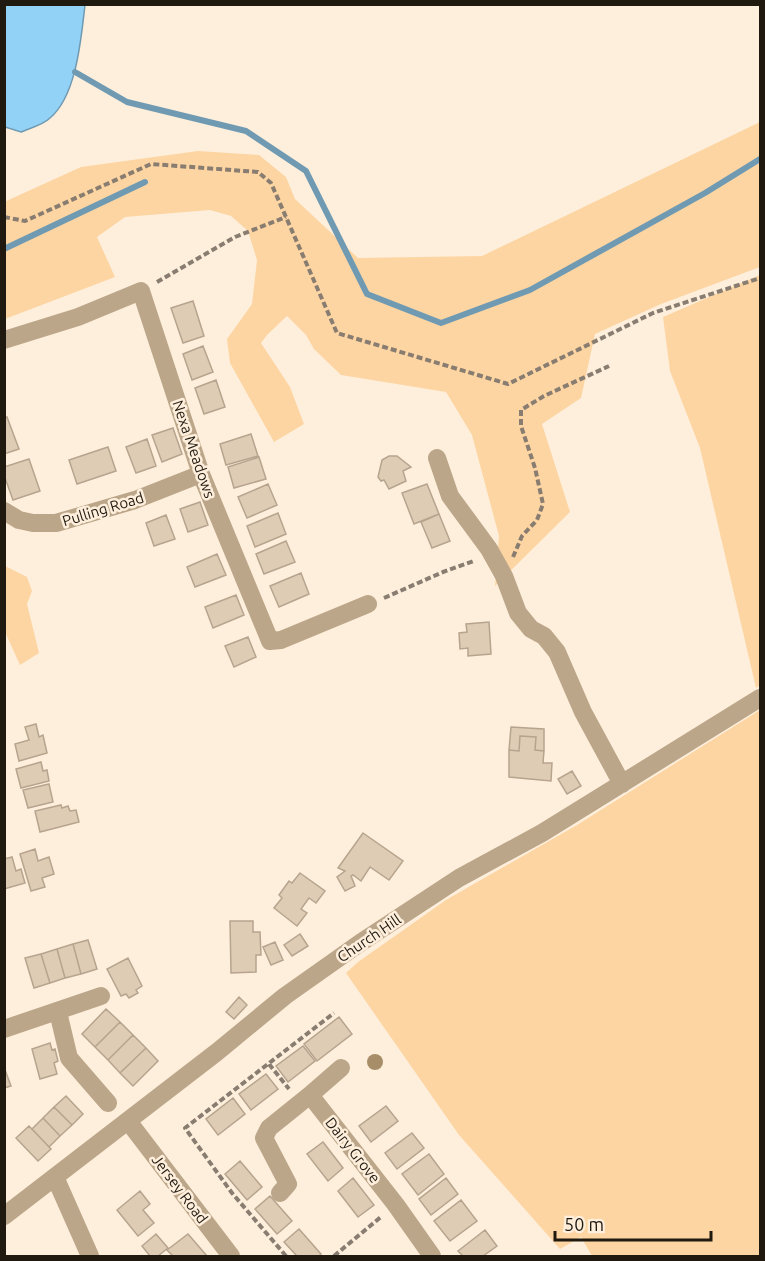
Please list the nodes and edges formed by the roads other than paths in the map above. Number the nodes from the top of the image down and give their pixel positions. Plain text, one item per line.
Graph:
1 (4, 340) edge
2 (437, 458) dead end
3 (201, 474) junction
4 (4, 511) edge
5 (368, 604) road end
6 (760, 698) edge
7 (622, 784) junction
8 (101, 996) dead end
9 (58, 1012) junction
10 (4, 1029) edge
11 (341, 1068) dead end
12 (310, 1095) junction
13 (108, 1103) dead end
14 (128, 1121) junction
15 (55, 1177) junction
16 (280, 1193) dead end
17 (4, 1216) edge
18 (90, 1257) edge
19 (231, 1257) edge
20 (432, 1257) edge

1 - 3 street, Nexa Meadows
2 - 7 street
3 - 4 street, Pulling Road
3 - 5 street, Nexa Meadows
6 - 7 street, Church Hill
7 - 14 street, Church Hill
8 - 9 street
9 - 10 street
9 - 13 street
11 - 12 street
12 - 16 street
12 - 20 street, Dairy Grove
14 - 15 street, Church Hill
14 - 19 street, Jersey Road
15 - 17 street, Church Hill
15 - 18 street

